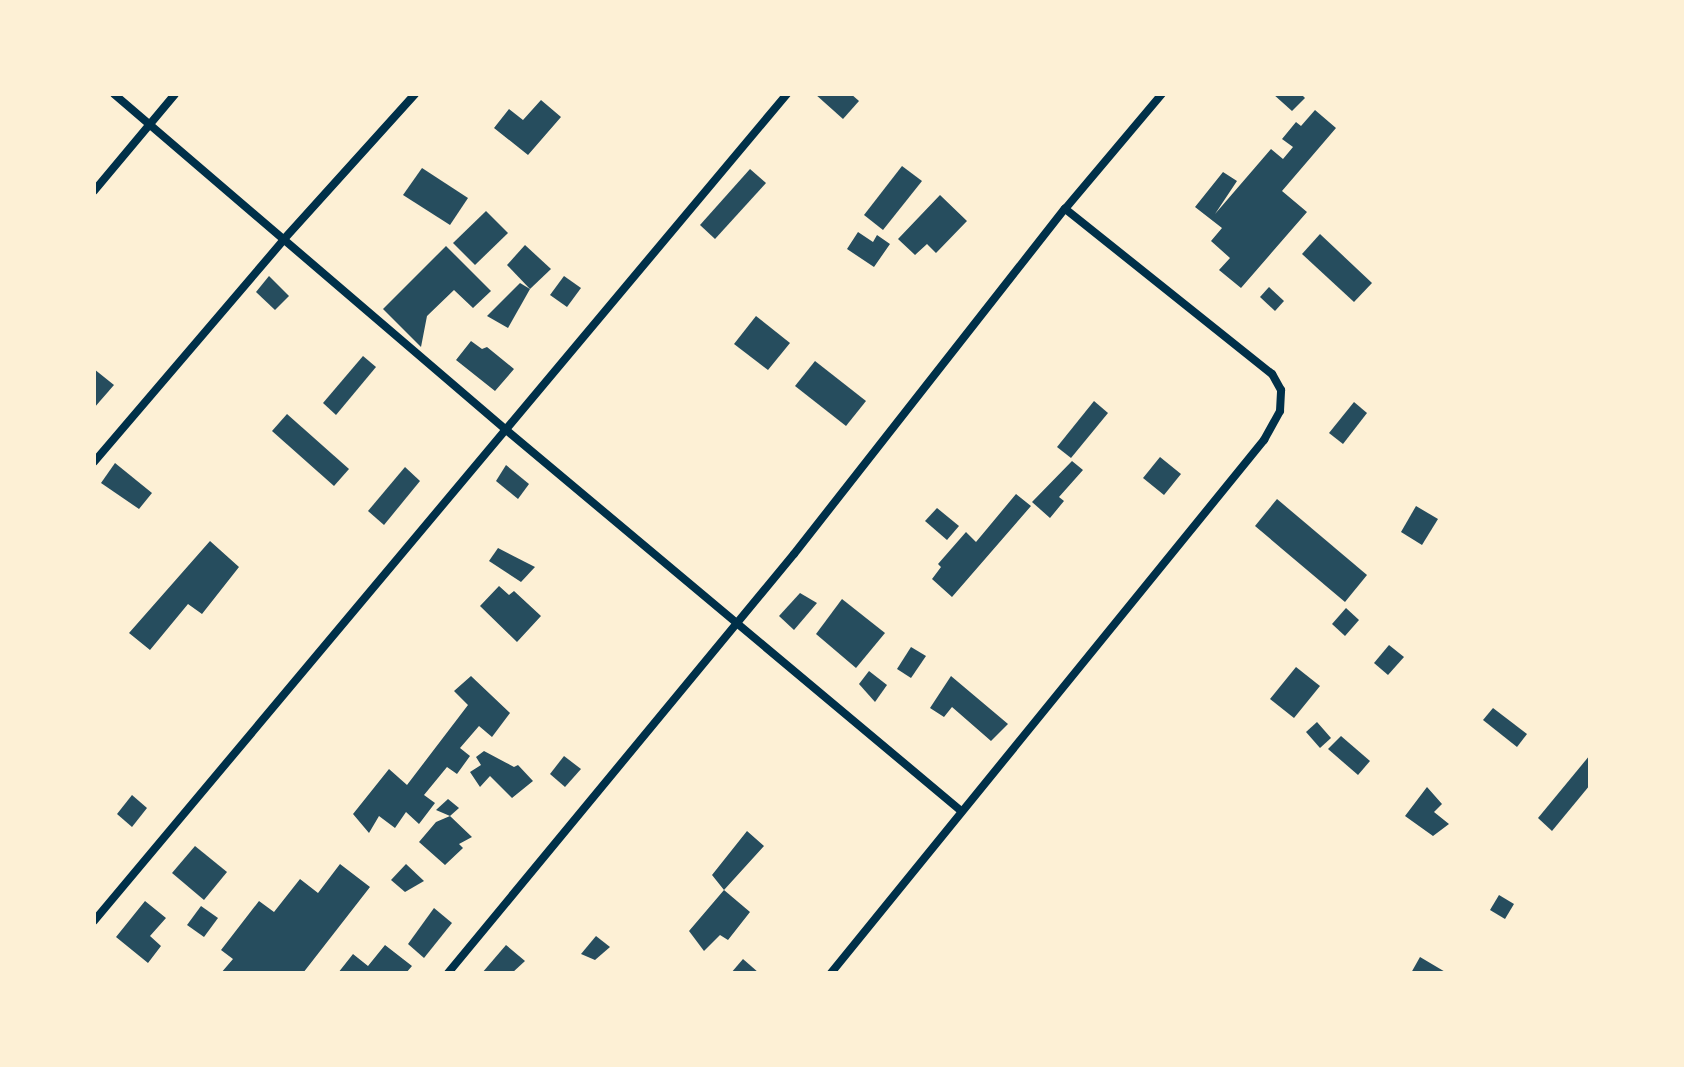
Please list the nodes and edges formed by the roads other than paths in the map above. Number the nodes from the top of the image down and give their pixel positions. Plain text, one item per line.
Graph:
1 (114, 94) edge
2 (175, 94) edge
3 (415, 94) edge
4 (787, 94) edge
5 (1162, 94) edge
6 (150, 124) junction
7 (94, 191) edge
8 (1065, 209) junction
9 (285, 238) junction
10 (505, 429) junction
11 (94, 462) edge
12 (737, 624) junction
13 (960, 810) junction
14 (94, 921) edge
15 (448, 973) edge
16 (831, 973) edge

1 - 6 street
2 - 6 street
3 - 9 street
4 - 10 street
5 - 8 street
6 - 7 street
6 - 9 street
8 - 12 street
8 - 13 street
9 - 10 street
9 - 11 street
10 - 12 street
10 - 14 street
12 - 13 street
12 - 15 street
13 - 16 street

